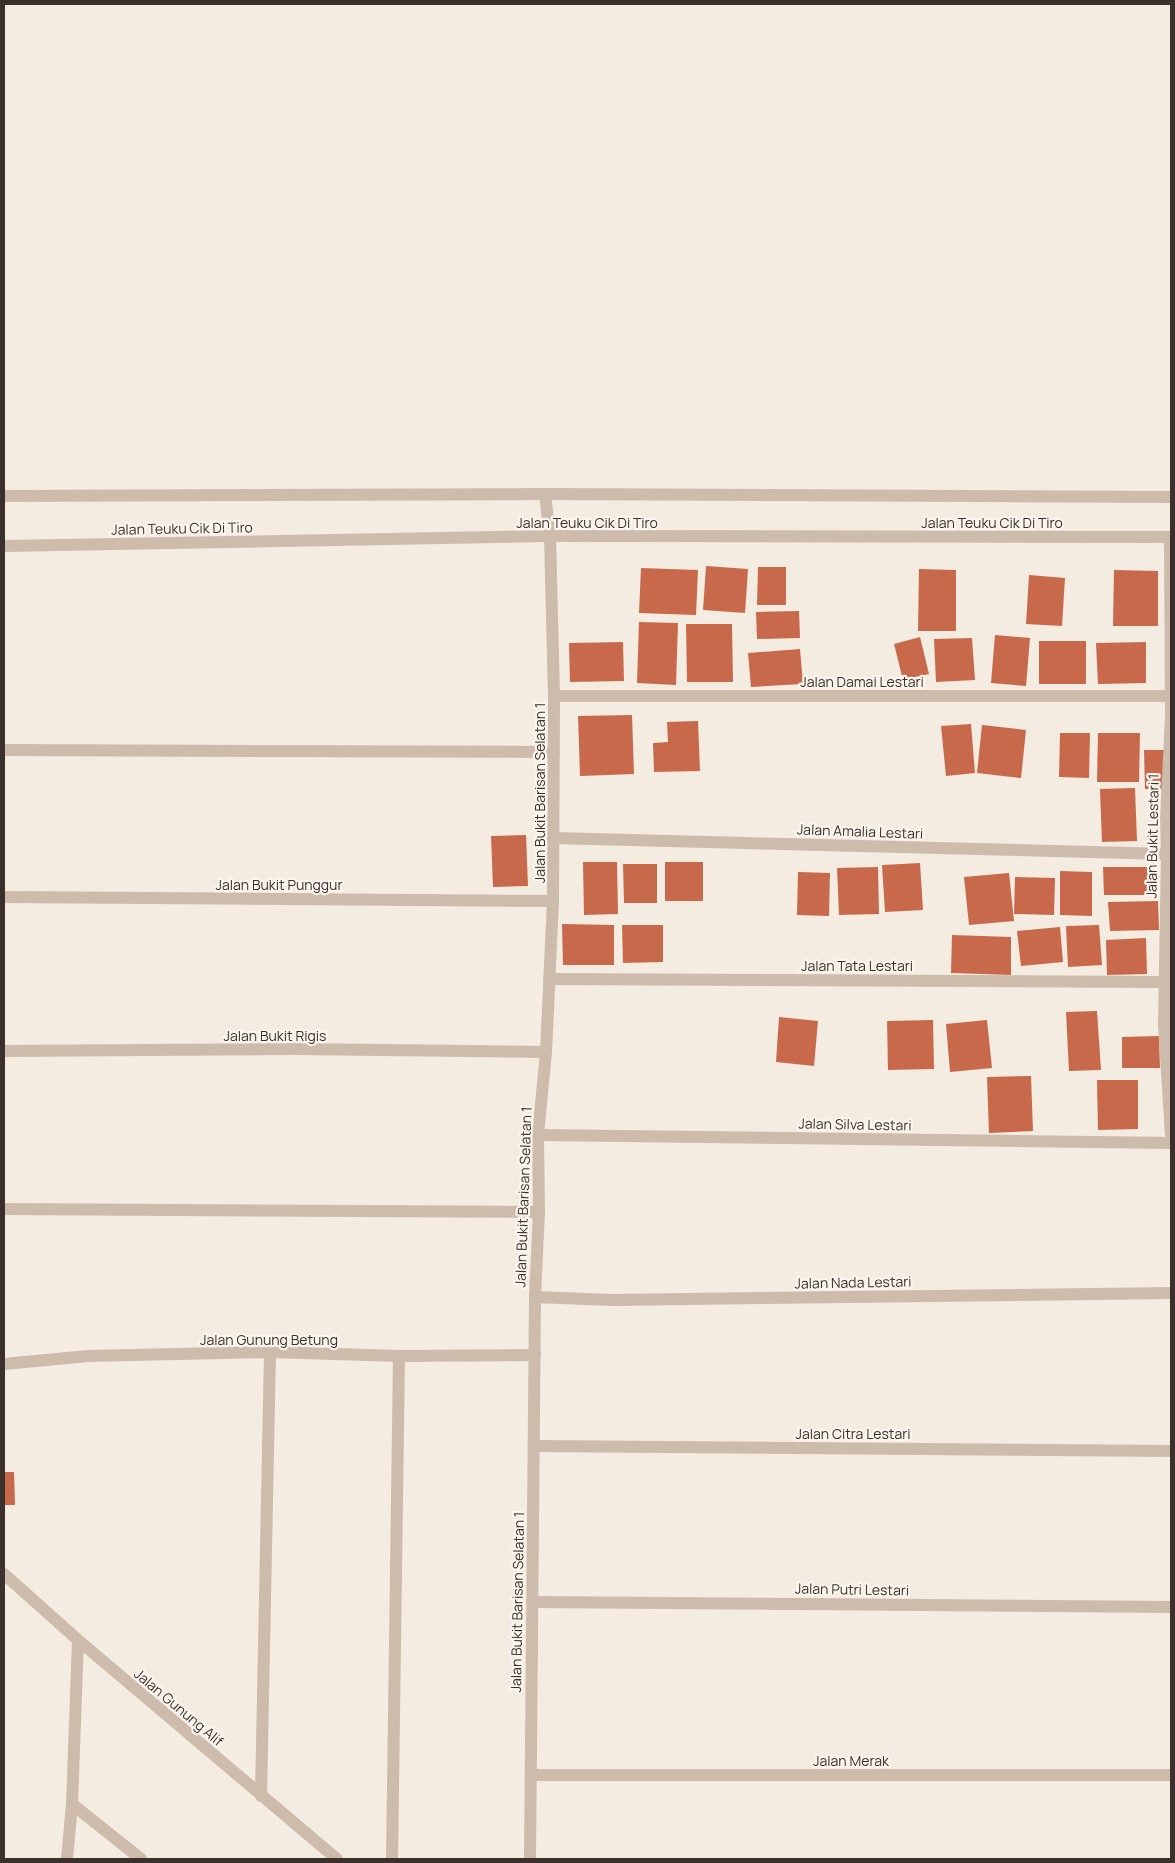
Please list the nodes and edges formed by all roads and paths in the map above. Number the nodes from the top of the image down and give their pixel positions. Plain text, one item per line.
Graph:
1 (545, 494) junction
2 (4, 496) edge
3 (1171, 497) edge
4 (550, 536) junction
5 (1171, 537) edge
6 (4, 546) edge
7 (554, 696) junction
8 (1171, 696) edge
9 (4, 750) edge
10 (554, 752) junction
11 (553, 838) junction
12 (1167, 854) junction
13 (4, 897) edge
14 (554, 901) junction
15 (550, 979) junction
16 (1165, 982) junction
17 (4, 1051) edge
18 (546, 1052) junction
19 (538, 1135) junction
20 (1171, 1135) edge
21 (1171, 1143) edge
22 (4, 1210) edge
23 (539, 1212) junction
24 (1171, 1293) edge
25 (535, 1297) junction
26 (270, 1352) junction
27 (534, 1355) junction
28 (399, 1356) junction
29 (4, 1364) edge
30 (534, 1446) junction
31 (1171, 1451) edge
32 (4, 1574) edge
33 (532, 1602) junction
34 (1171, 1607) edge
35 (78, 1640) junction
36 (531, 1774) junction
37 (1171, 1776) edge
38 (261, 1796) junction
39 (72, 1804) junction
40 (67, 1859) edge
41 (141, 1859) edge
42 (337, 1859) edge
43 (392, 1859) edge
44 (530, 1859) edge

1 - 2 street, Jalan Teuku Cik Di Tiro
1 - 3 street, Jalan Teuku Cik Di Tiro
1 - 4 street, Jalan Bukit Barisan Selatan 1
4 - 5 street, Jalan Teuku Cik Di Tiro
4 - 6 street, Jalan Teuku Cik Di Tiro
4 - 7 street, Jalan Bukit Barisan Selatan 1
5 - 8 street, Jalan Bukit Lestari 1
7 - 8 street, Jalan Damai Lestari
7 - 10 street, Jalan Bukit Barisan Selatan 1
8 - 12 street, Jalan Bukit Lestari 1
9 - 10 street
10 - 11 street, Jalan Bukit Barisan Selatan 1
11 - 12 street, Jalan Amalia Lestari
11 - 14 street, Jalan Bukit Barisan Selatan 1
12 - 16 street, Jalan Bukit Lestari 1
13 - 14 street, Jalan Bukit Punggur
14 - 15 street, Jalan Bukit Barisan Selatan 1
15 - 16 street, Jalan Tata Lestari
15 - 18 street, Jalan Bukit Barisan Selatan 1
16 - 20 street, Jalan Bukit Lestari 1
17 - 18 street, Jalan Bukit Rigis
18 - 19 street, Jalan Bukit Barisan Selatan 1
19 - 21 street, Jalan Silva Lestari
19 - 23 street, Jalan Bukit Barisan Selatan 1
22 - 23 street
23 - 25 street, Jalan Bukit Barisan Selatan 1
24 - 25 street, Jalan Nada Lestari
25 - 27 street, Jalan Bukit Barisan Selatan 1
26 - 28 street, Jalan Gunung Betung
26 - 29 street, Jalan Gunung Betung
26 - 38 street
27 - 28 street, Jalan Gunung Betung
27 - 30 street, Jalan Bukit Barisan Selatan 1
28 - 43 street
30 - 31 street, Jalan Citra Lestari
30 - 33 street, Jalan Bukit Barisan Selatan 1
32 - 35 street, Jalan Gunung Alif
33 - 34 street, Jalan Putri Lestari
33 - 36 street, Jalan Bukit Barisan Selatan 1
35 - 38 street, Jalan Gunung Alif
35 - 39 street
36 - 37 street, Jalan Merak
36 - 44 street, Jalan Bukit Barisan Selatan 1
38 - 42 street, Jalan Gunung Alif
39 - 40 street
39 - 41 street

